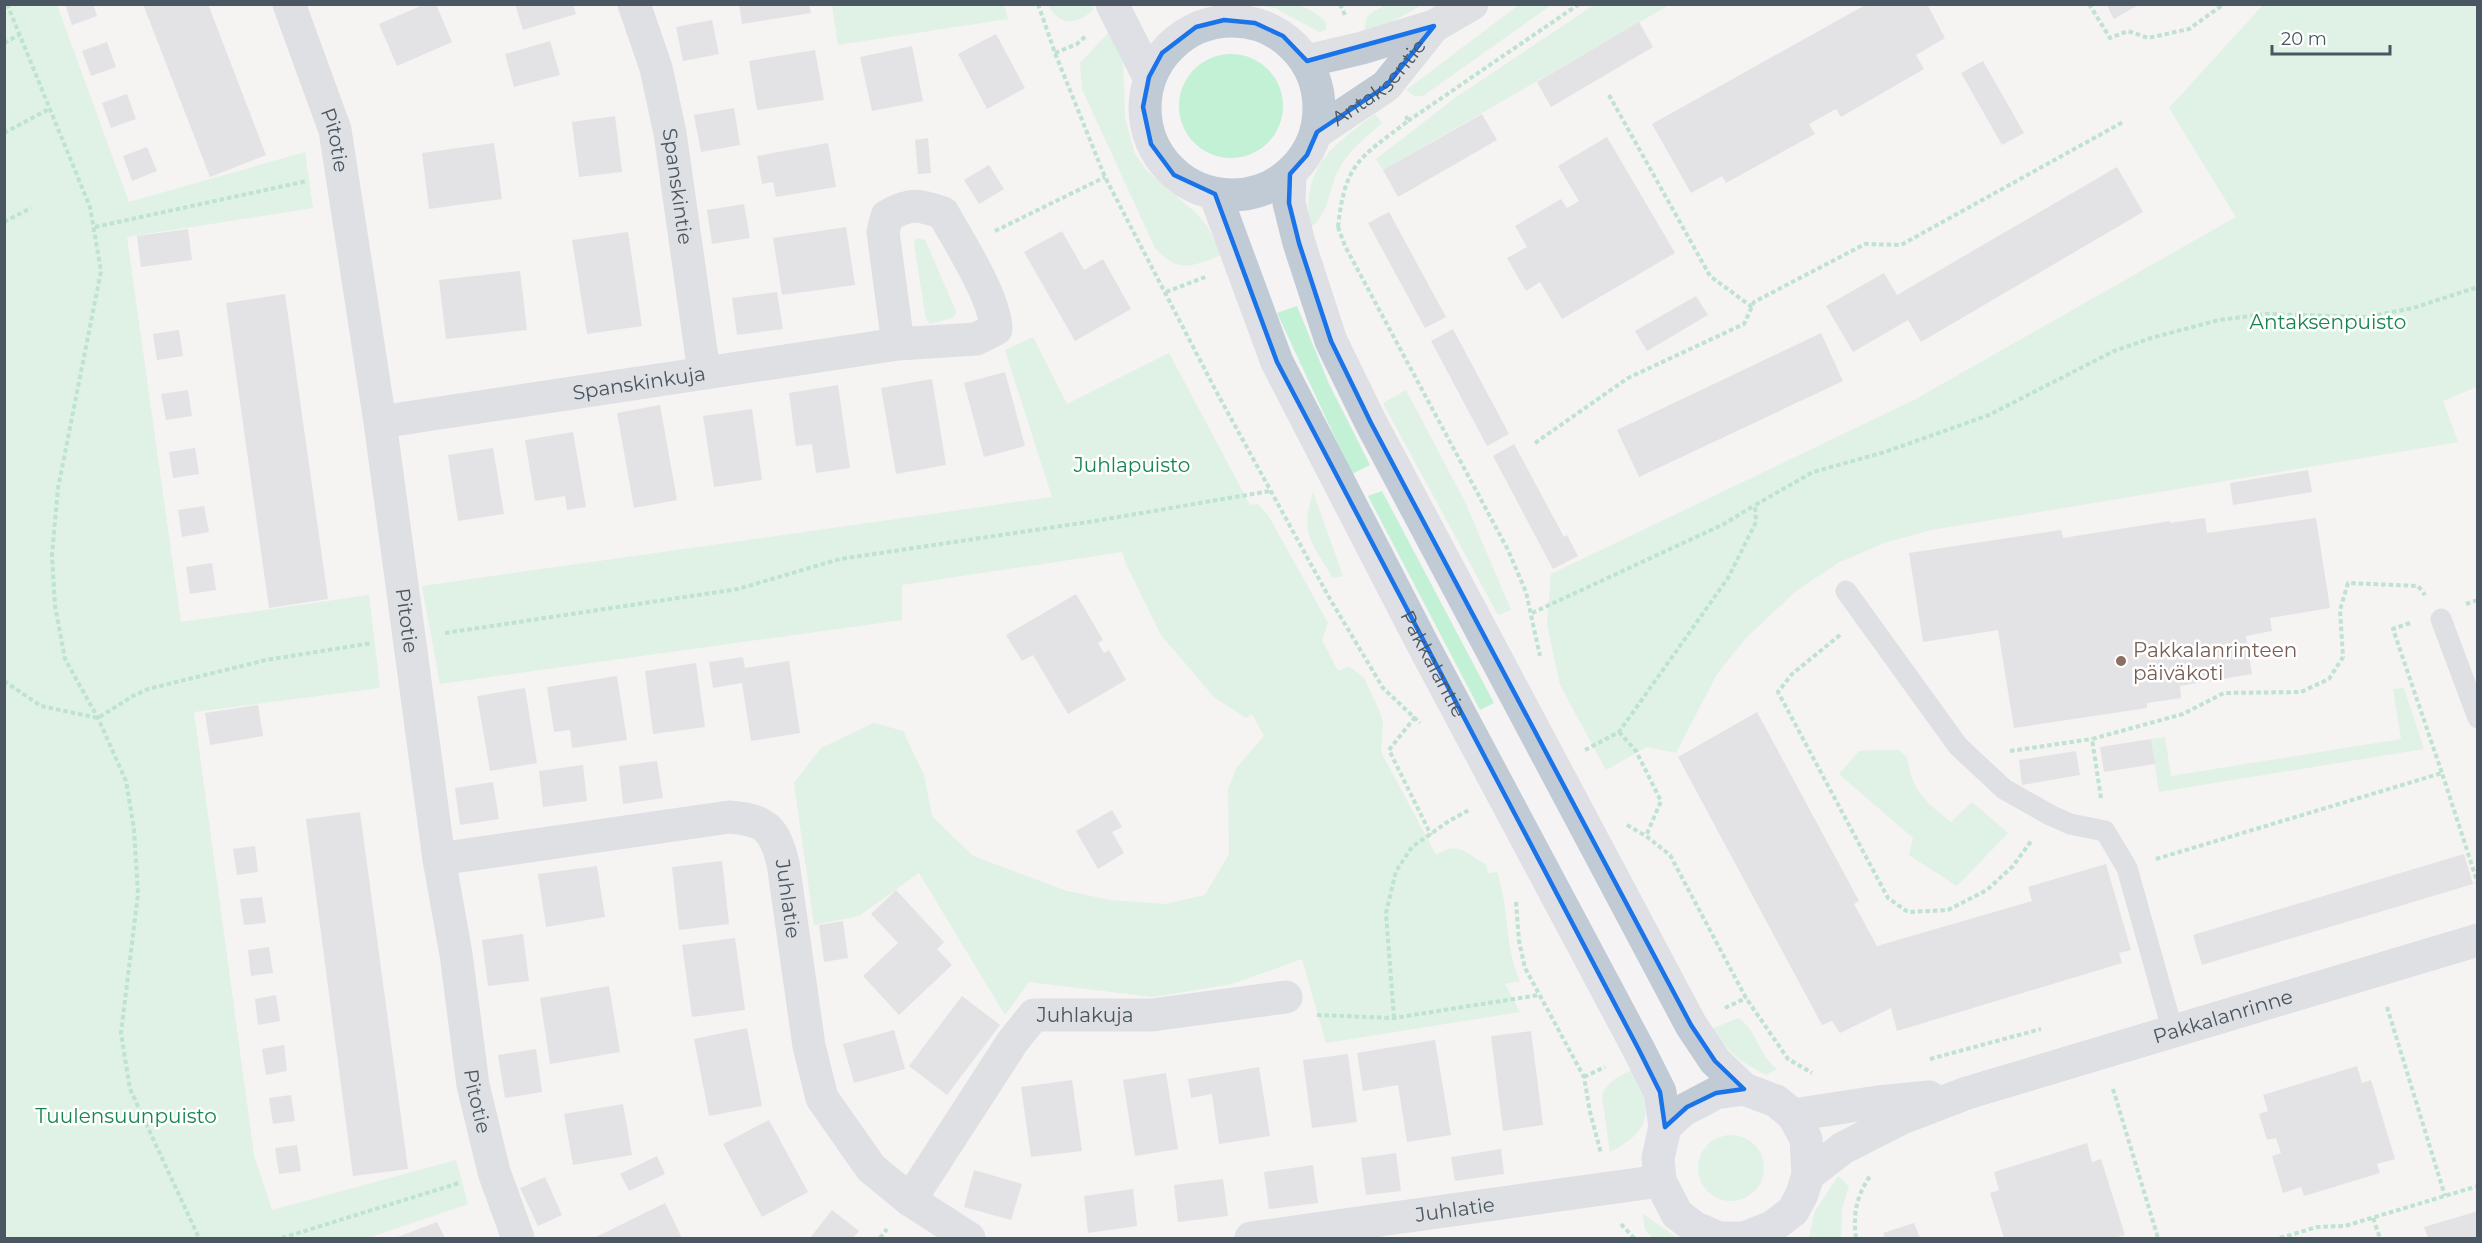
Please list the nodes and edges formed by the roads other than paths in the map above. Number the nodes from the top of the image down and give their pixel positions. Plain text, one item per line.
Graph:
1 (289, 4) edge
2 (634, 4) edge
3 (1112, 4) edge
4 (1472, 4) edge
5 (1213, 12) edge
6 (1434, 26) junction
7 (1307, 61) junction
8 (1149, 77) junction
9 (1317, 132) junction
10 (1290, 174) junction
11 (1215, 194) junction
12 (898, 344) junction
13 (704, 372) junction
14 (380, 422) junction
15 (1846, 591) dead end
16 (2441, 619) road end
17 (2478, 718) edge
18 (439, 859) junction
19 (2478, 940) edge
20 (1286, 997) road end
21 (2173, 1032) junction
22 (1744, 1089) junction
23 (1967, 1093) junction
24 (1793, 1115) junction
25 (1665, 1127) junction
26 (1808, 1175) junction
27 (1660, 1181) junction
28 (910, 1200) junction
29 (1793, 1225) edge
30 (1330, 1233) edge
31 (518, 1239) edge
32 (969, 1239) edge
33 (1251, 1239) edge

1 - 14 street, Pitotie
2 - 13 street, Spanskintie
3 - 8 street
4 - 6 street, Antaksentie
5 - 7 street
5 - 8 street
6 - 7 street, Antaksentie
6 - 9 street, Antaksentie
7 - 9 street
8 - 11 street
9 - 10 street
10 - 11 street
10 - 22 street
11 - 25 street, Pakkalantie
12 - 12 street, Spanskinkuja
12 - 13 street, Spanskinkuja
13 - 14 street, Spanskinkuja
14 - 18 street, Pitotie
15 - 21 lane
16 - 17 lane
18 - 28 street, Juhlatie
18 - 31 street, Pitotie
19 - 21 street, Pakkalanrinne
20 - 28 street, Juhlakuja
21 - 23 street, Pakkalanrinne
22 - 24 street
22 - 25 street
23 - 24 street, Pakkalanrinne
23 - 26 street, Pakkalanrinne
24 - 26 street
25 - 27 street
26 - 29 street
27 - 29 street
27 - 30 street, Juhlatie
28 - 32 street, Juhlatie
30 - 33 street, Juhlatie

